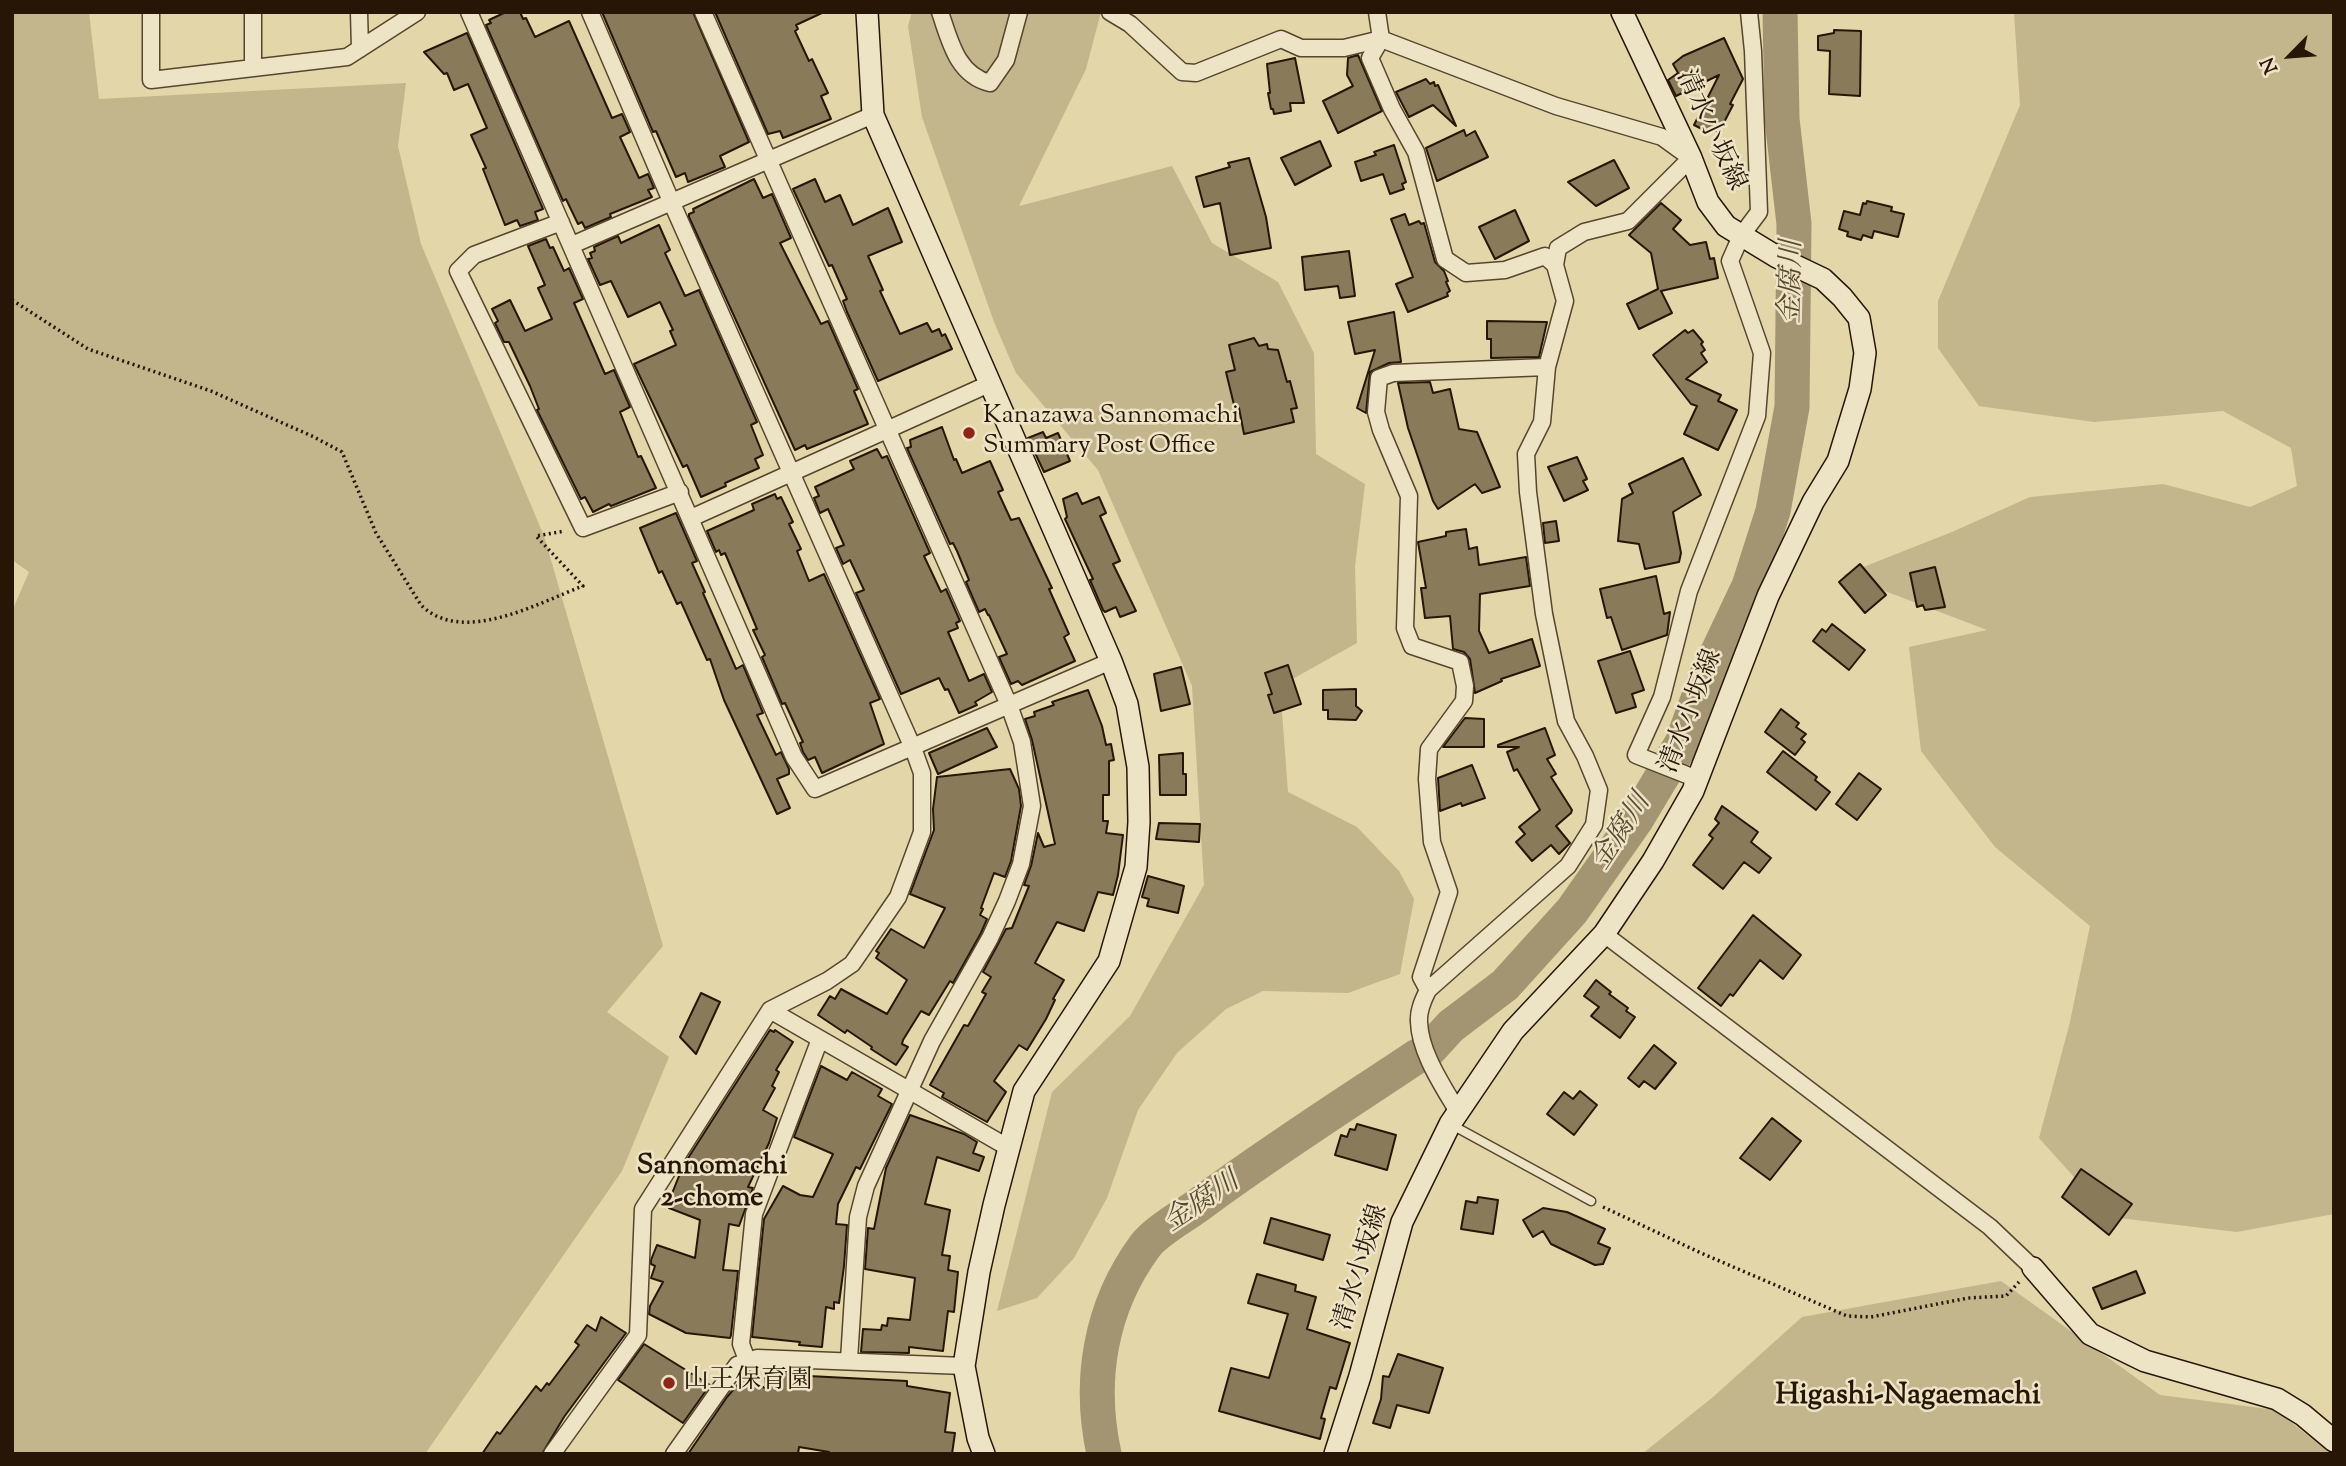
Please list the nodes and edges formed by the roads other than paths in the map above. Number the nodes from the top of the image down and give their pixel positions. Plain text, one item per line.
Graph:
1 (151, 12) edge
2 (253, 12) edge
3 (359, 12) edge
4 (417, 12) edge
5 (469, 12) edge
6 (590, 12) edge
7 (703, 12) edge
8 (867, 12) edge
9 (940, 12) edge
10 (1019, 12) edge
11 (1110, 12) edge
12 (1377, 12) edge
13 (1622, 12) edge
14 (1749, 12) edge
15 (1381, 39) junction
16 (360, 48) junction
17 (253, 68) junction
18 (873, 115) junction
19 (1691, 158) junction
20 (768, 159) junction
21 (671, 201) junction
22 (561, 222) junction
23 (1748, 240) junction
24 (572, 245) junction
25 (1555, 265) junction
26 (1547, 367) junction
27 (989, 384) junction
28 (889, 429) junction
29 (792, 473) junction
30 (680, 492) junction
31 (691, 518) junction
32 (1111, 661) junction
33 (1009, 705) junction
34 (913, 748) junction
35 (1693, 784) junction
36 (1604, 934) junction
37 (1424, 998) junction
38 (770, 1010) junction
39 (820, 1039) junction
40 (910, 1091) junction
41 (1454, 1118) junction
42 (1010, 1148) junction
43 (1591, 1201) road end
44 (2033, 1268) joint
45 (747, 1360) junction
46 (849, 1360) junction
47 (964, 1366) junction
48 (2334, 1441) edge
49 (552, 1454) edge
50 (674, 1454) edge
51 (984, 1454) edge
52 (1335, 1454) edge

1 - 17 street
2 - 17 street
3 - 16 street
4 - 16 street
5 - 22 street
6 - 21 street
7 - 20 street
8 - 18 street
9 - 10 street
11 - 15 street
12 - 15 street
13 - 19 street, 清水小坂線
14 - 23 street
15 - 19 street
15 - 25 street
16 - 17 street
18 - 20 street
18 - 27 street
19 - 23 street, 清水小坂線
19 - 25 street
20 - 21 street
20 - 28 street
21 - 24 street
21 - 29 street
22 - 24 street
22 - 30 street
23 - 35 street
23 - 35 street, 清水小坂線
24 - 30 street
25 - 26 street
26 - 37 street
26 - 37 street
27 - 28 street
27 - 32 street
28 - 29 street
28 - 33 street
29 - 31 street
29 - 34 street
30 - 31 street
31 - 34 street
32 - 33 street
32 - 42 street
33 - 34 street
33 - 40 street
34 - 38 street
35 - 36 street, 清水小坂線
36 - 41 street, 清水小坂線
36 - 44 street
37 - 41 street
38 - 39 street
38 - 49 street
39 - 40 street
39 - 45 street
40 - 42 street
40 - 46 street
41 - 43 lane
41 - 52 street, 清水小坂線
42 - 47 street
44 - 48 street
45 - 46 street
45 - 50 street
46 - 47 street
47 - 51 street

